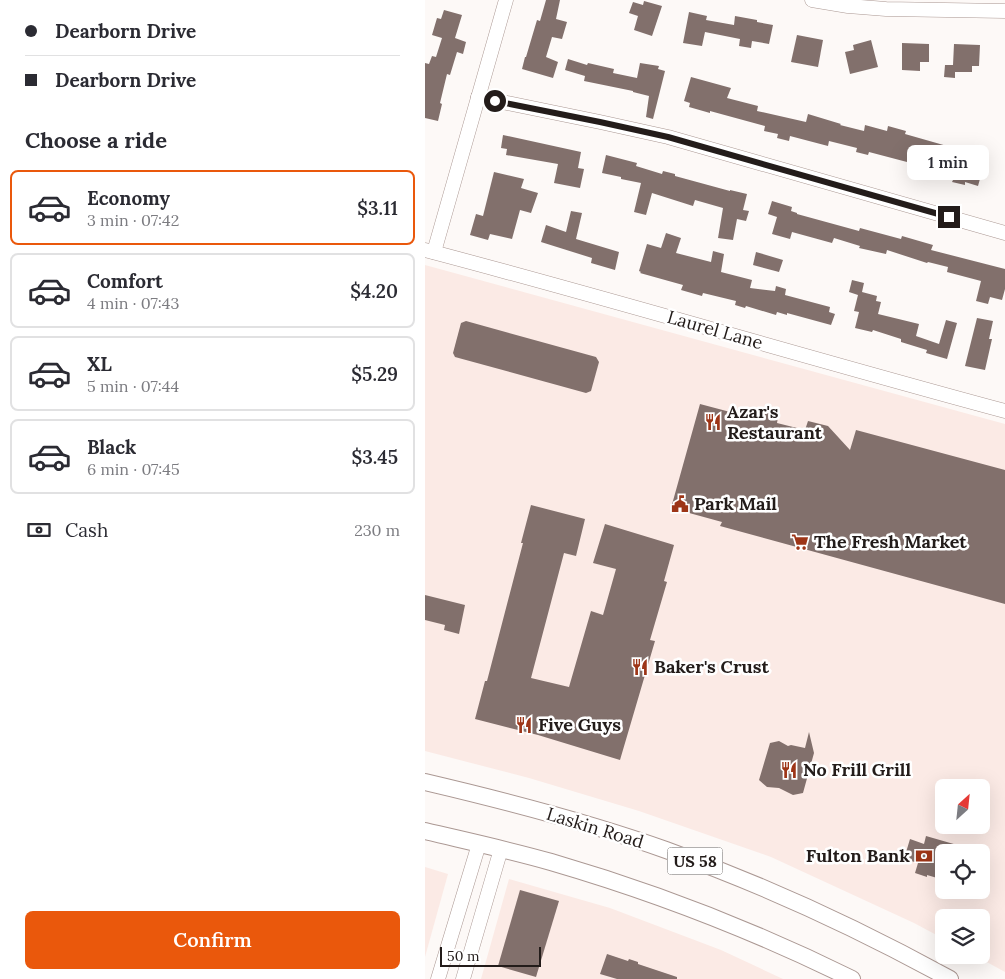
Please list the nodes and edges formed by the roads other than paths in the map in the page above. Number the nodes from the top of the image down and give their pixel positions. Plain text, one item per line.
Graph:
1 (506, 0) edge
2 (812, 0) edge
3 (1005, 11) edge
4 (478, 97) junction
5 (1005, 233) edge
6 (429, 251) edge
7 (1005, 410) edge
8 (425, 782) edge
9 (425, 831) edge
10 (479, 844) junction
11 (501, 849) junction
12 (438, 979) edge
13 (463, 979) edge
14 (852, 979) edge
15 (950, 979) edge

1 - 4 street
2 - 3 street
4 - 5 street
4 - 6 street
6 - 7 street, Laurel Lane
8 - 15 main road, Laskin Road / US 58
9 - 10 main road, US 58
10 - 11 main road, US 58
10 - 12 street
11 - 13 street
11 - 14 main road, US 58

